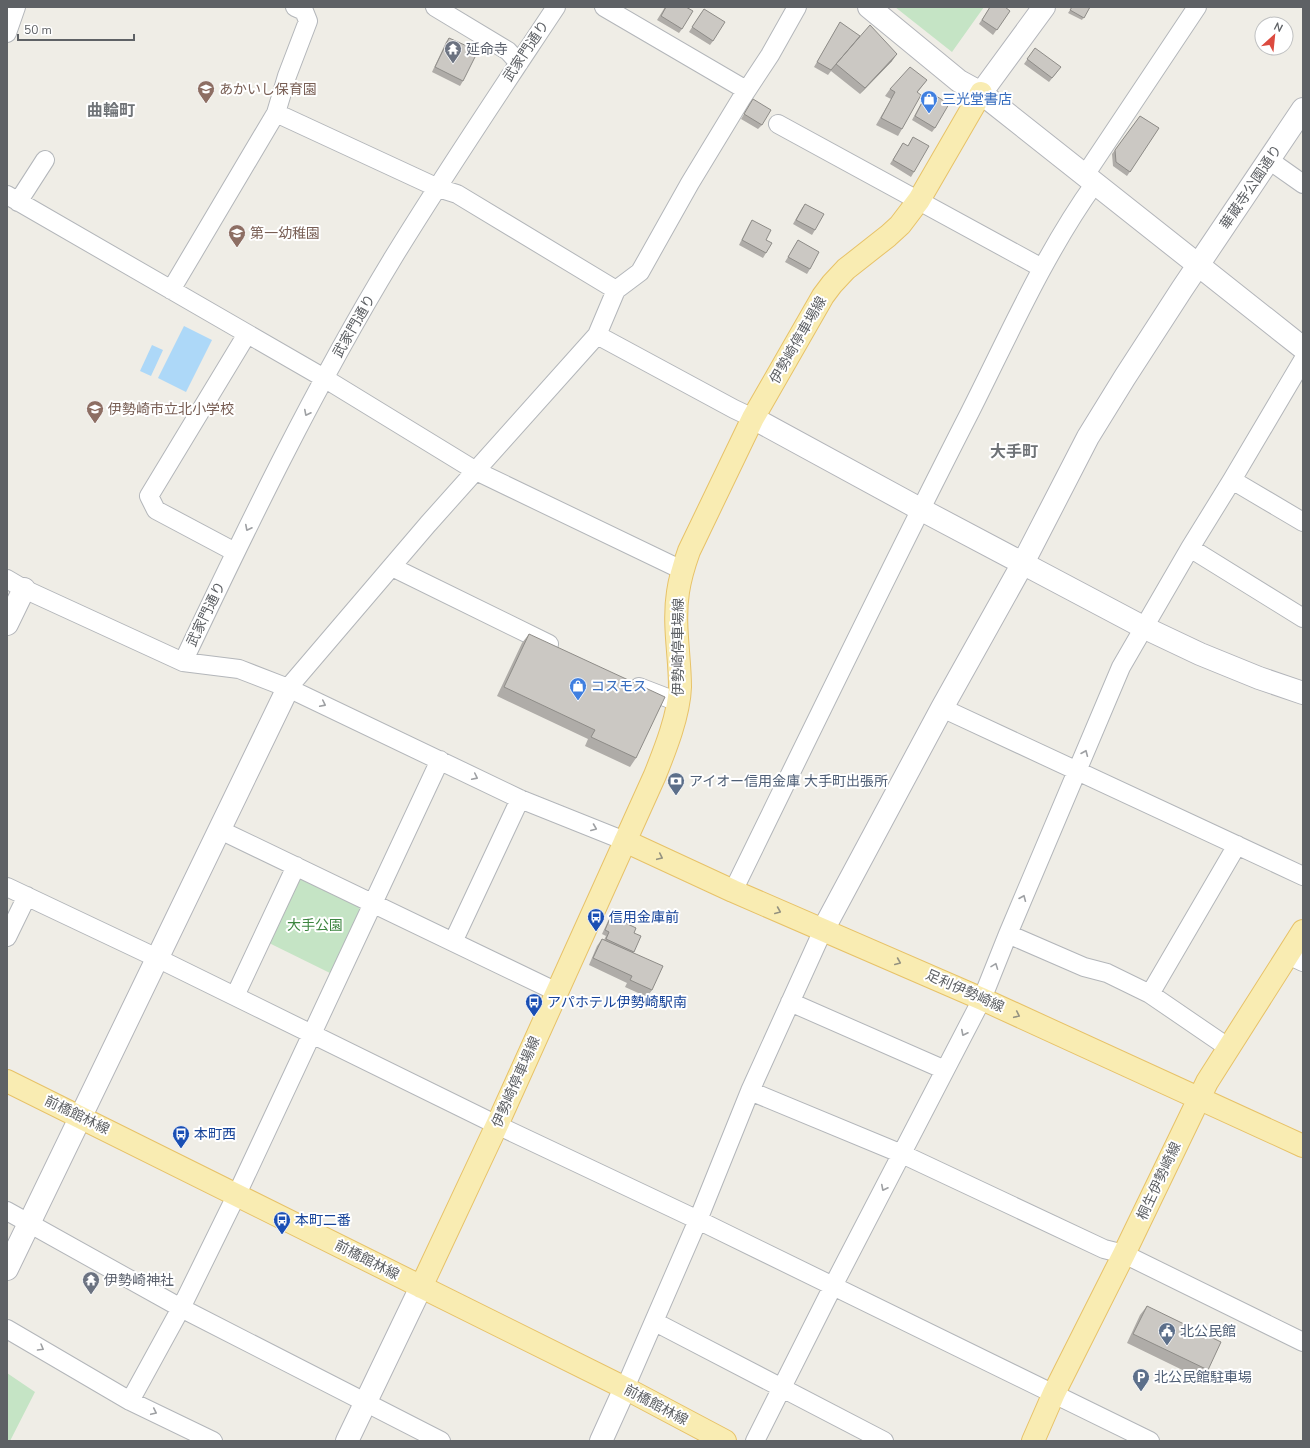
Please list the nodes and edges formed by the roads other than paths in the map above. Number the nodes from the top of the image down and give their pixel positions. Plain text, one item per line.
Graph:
1 (16, 7) edge
2 (295, 7) edge
3 (435, 7) edge
4 (556, 7) edge
5 (604, 7) edge
6 (797, 7) edge
7 (869, 7) edge
8 (1197, 7) edge
9 (1037, 10) edge
10 (7, 33) edge
11 (518, 63) junction
12 (746, 90) junction
13 (981, 93) junction
14 (1303, 109) edge
15 (276, 113) junction
16 (778, 124) dead end
17 (45, 160) dead end
18 (1269, 160) junction
19 (1090, 179) junction
20 (1303, 184) edge
21 (438, 188) junction
22 (13, 199) edge
23 (919, 200) junction
24 (1198, 265) junction
25 (1042, 268) junction
26 (171, 290) junction
27 (616, 290) junction
28 (247, 334) junction
29 (597, 335) junction
30 (1303, 348) edge
31 (1303, 360) edge
32 (324, 378) junction
33 (753, 418) junction
34 (476, 471) junction
35 (1232, 480) junction
36 (920, 509) junction
37 (1303, 522) edge
38 (1190, 548) junction
39 (235, 552) junction
40 (1023, 563) junction
41 (392, 567) junction
42 (682, 570) junction
43 (15, 584) edge
44 (1303, 618) edge
45 (7, 624) edge
46 (1143, 627) junction
47 (564, 652) edge
48 (183, 662) junction
49 (622, 680) edge
50 (288, 688) junction
51 (1303, 693) edge
52 (678, 702) junction
53 (942, 708) junction
54 (440, 760) junction
55 (1078, 770) junction
56 (520, 799) junction
57 (220, 830) junction
58 (625, 841) junction
59 (1237, 845) junction
60 (296, 866) junction
61 (1303, 876) edge
62 (7, 887) edge
63 (733, 892) junction
64 (27, 896) junction
65 (373, 904) junction
66 (823, 930) junction
67 (1303, 931) edge
68 (1008, 934) junction
69 (7, 937) edge
70 (453, 942) junction
71 (157, 958) junction
72 (1296, 958) edge
73 (557, 992) junction
74 (1150, 994) junction
75 (235, 996) junction
76 (982, 999) junction
77 (790, 1002) junction
78 (311, 1034) junction
79 (1229, 1048) junction
80 (945, 1070) junction
81 (7, 1081) edge
82 (750, 1091) junction
83 (1198, 1098) junction
84 (80, 1117) junction
85 (497, 1125) junction
86 (1303, 1146) edge
87 (902, 1154) junction
88 (237, 1194) junction
89 (7, 1211) edge
90 (698, 1220) junction
91 (28, 1223) junction
92 (1124, 1254) junction
93 (7, 1269) edge
94 (833, 1286) junction
95 (421, 1287) junction
96 (181, 1308) junction
97 (655, 1322) junction
98 (7, 1329) edge
99 (1303, 1342) edge
100 (625, 1388) junction
101 (782, 1389) junction
102 (1054, 1393) junction
103 (130, 1400) junction
104 (366, 1402) junction
105 (213, 1441) edge
106 (347, 1441) edge
107 (441, 1441) edge
108 (602, 1441) edge
109 (725, 1441) edge
110 (755, 1441) edge
111 (884, 1441) edge
112 (1033, 1441) edge
113 (1150, 1441) edge

1 - 10 street
2 - 15 street
3 - 11 street
4 - 11 street, 武家門通り
5 - 12 street
6 - 12 street
7 - 13 street
8 - 19 street
9 - 13 street
11 - 21 street, 武家門通り
12 - 27 street
13 - 19 street
13 - 23 main road, 伊勢崎停車場線
14 - 18 street, 華蔵寺公園通り
15 - 21 street
15 - 26 street
16 - 23 street
17 - 22 street
18 - 20 street
18 - 24 street, 華蔵寺公園通り
19 - 24 street
19 - 25 street
21 - 27 street
21 - 32 street, 武家門通り
22 - 26 street
23 - 25 street
23 - 33 main road, 伊勢崎停車場線
24 - 30 street
24 - 40 street, 華蔵寺公園通り
25 - 36 street
26 - 28 street
27 - 29 street
28 - 32 street
28 - 39 street
29 - 33 street
29 - 34 street
31 - 35 street
32 - 34 street
32 -> 39 street, 武家門通り
33 - 36 street
33 - 42 main road, 伊勢崎停車場線
34 - 41 street
34 - 42 street
35 - 37 street
35 - 38 street
36 - 40 street
36 - 63 street
38 - 44 street
38 - 46 street
39 - 48 street, 武家門通り
40 - 46 street
40 - 53 street, 華蔵寺公園通り
41 - 47 street
41 - 50 street
42 - 52 main road, 伊勢崎停車場線
43 - 45 street
43 - 48 street
46 - 51 street
55 -> 46 street
48 - 50 street
49 - 52 street
50 -> 54 street
50 - 57 street
52 - 58 main road, 伊勢崎停車場線
53 - 55 street
53 - 66 street, 華蔵寺公園通り
54 -> 56 street
54 - 65 street
55 - 59 street
68 -> 55 street
56 -> 58 street
56 - 70 street
57 - 60 street
57 - 71 street
58 -> 63 main road, 足利伊勢崎線
58 - 73 main road, 伊勢崎停車場線
59 - 61 street
59 - 74 street
60 - 65 street
60 - 75 street
62 - 64 street
63 -> 66 main road, 足利伊勢崎線
64 - 69 street
64 - 71 street
65 - 70 street
65 - 78 street
66 -> 76 main road, 足利伊勢崎線
66 - 77 street
67 - 72 main road, 桐生伊勢崎線
68 - 74 street
76 -> 68 street
70 - 73 street
71 - 75 street
71 - 84 street
72 - 79 main road, 桐生伊勢崎線
73 - 85 main road, 伊勢崎停車場線
74 - 79 street
75 - 78 street
76 -> 80 street
76 -> 83 main road, 足利伊勢崎線
77 - 80 street
77 - 82 street
78 - 85 street
78 - 88 street
79 - 83 main road, 桐生伊勢崎線
80 - 87 street
81 - 84 main road, 前橋館林線
82 - 87 street
82 - 90 street
83 - 86 main road, 足利伊勢崎線
83 - 92 main road, 桐生伊勢崎線
84 - 88 main road, 前橋館林線
84 - 91 street
85 - 90 street
85 - 95 main road, 伊勢崎停車場線
87 - 92 street
87 -> 94 street
88 - 95 main road, 前橋館林線
88 - 96 street
89 - 91 street
90 - 94 street
90 - 97 street
91 - 93 street
91 - 96 street
92 - 99 street
92 - 102 main road, 桐生伊勢崎線
94 - 101 street
94 - 102 street
95 - 100 main road, 前橋館林線
95 - 104 street
96 - 103 street
96 - 104 street
97 - 100 street
97 - 101 street
98 -> 103 street
100 - 108 street
100 - 109 main road, 前橋館林線
101 - 110 street
101 - 111 street
102 - 112 main road, 桐生伊勢崎線
102 - 113 street
103 -> 105 street
104 - 106 street
104 - 107 street

